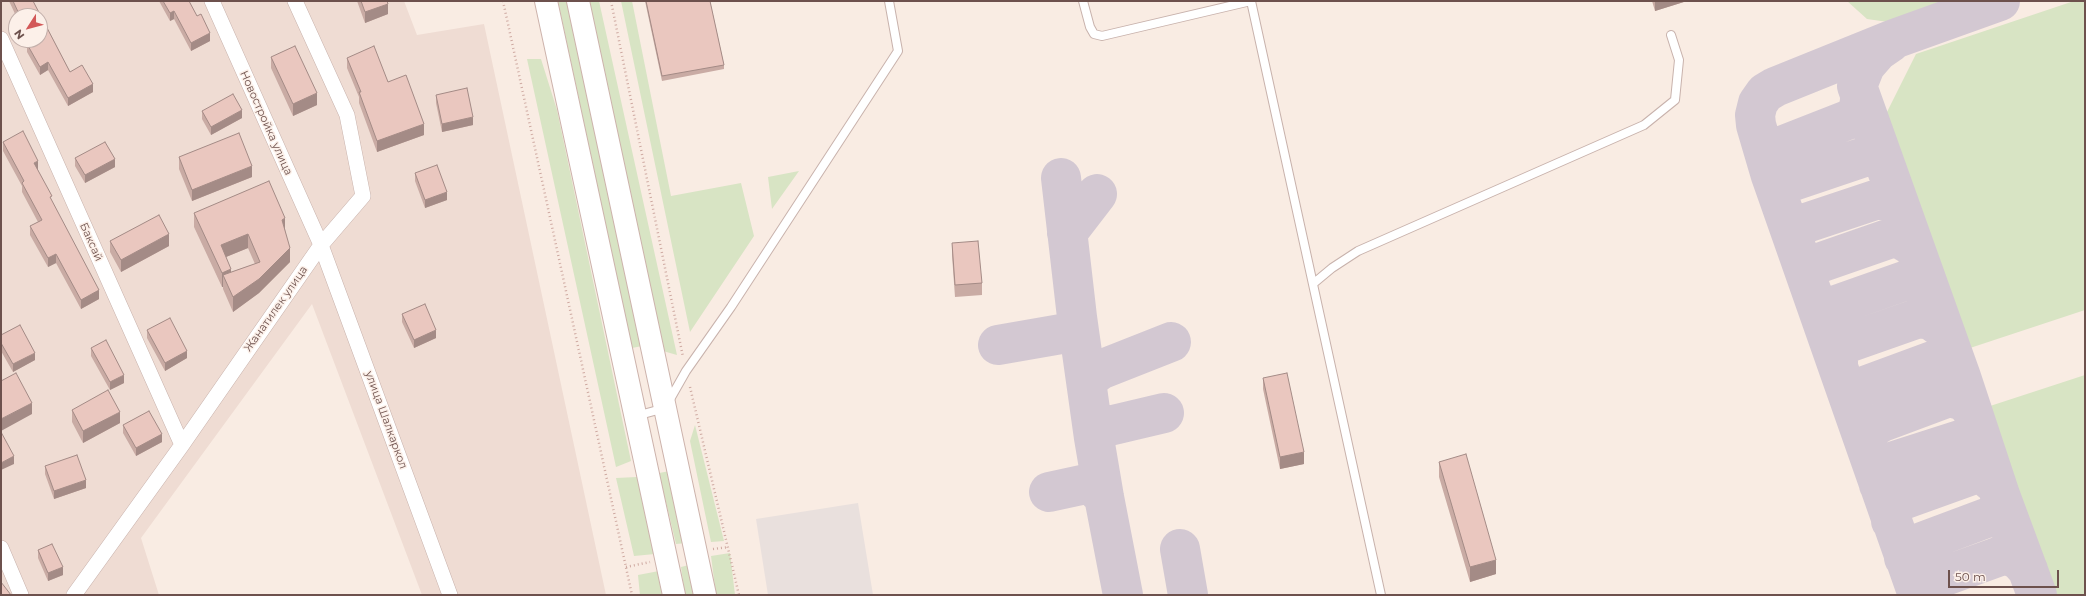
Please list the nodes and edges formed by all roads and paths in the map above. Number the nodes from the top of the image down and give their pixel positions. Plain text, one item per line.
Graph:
1 (212, 1) edge
2 (295, 1) edge
3 (503, 1) edge
4 (546, 1) edge
5 (578, 1) edge
6 (610, 1) edge
7 (889, 1) edge
8 (1083, 1) edge
9 (1251, 1) edge
10 (1224, 5) edge
11 (1670, 35) dead end
12 (1, 39) edge
13 (321, 245) junction
14 (1314, 283) junction
15 (686, 372) junction
16 (665, 408) junction
17 (636, 416) junction
18 (182, 445) junction
19 (1, 548) edge
20 (21, 595) edge
21 (74, 595) edge
22 (450, 595) edge
23 (632, 595) edge
24 (674, 595) edge
25 (705, 595) edge
26 (739, 595) edge
27 (1381, 595) edge

1 - 13 street, Новостройка улица
2 - 13 street, Жанатилек улица
3 - 23 path
4 - 17 street
5 - 16 street
6 - 15 path
7 - 15 lane
8 - 10 lane
9 - 10 lane
9 - 14 lane
11 - 14 lane
12 - 18 street, Баксай
13 - 18 street, Жанатилек улица
13 - 22 street, улица Шалкаркол
14 - 27 lane
15 - 16 lane
15 - 26 path
16 - 17 lane
16 - 25 street
17 - 24 street
18 - 21 street, Жанатилек улица
19 - 20 street

